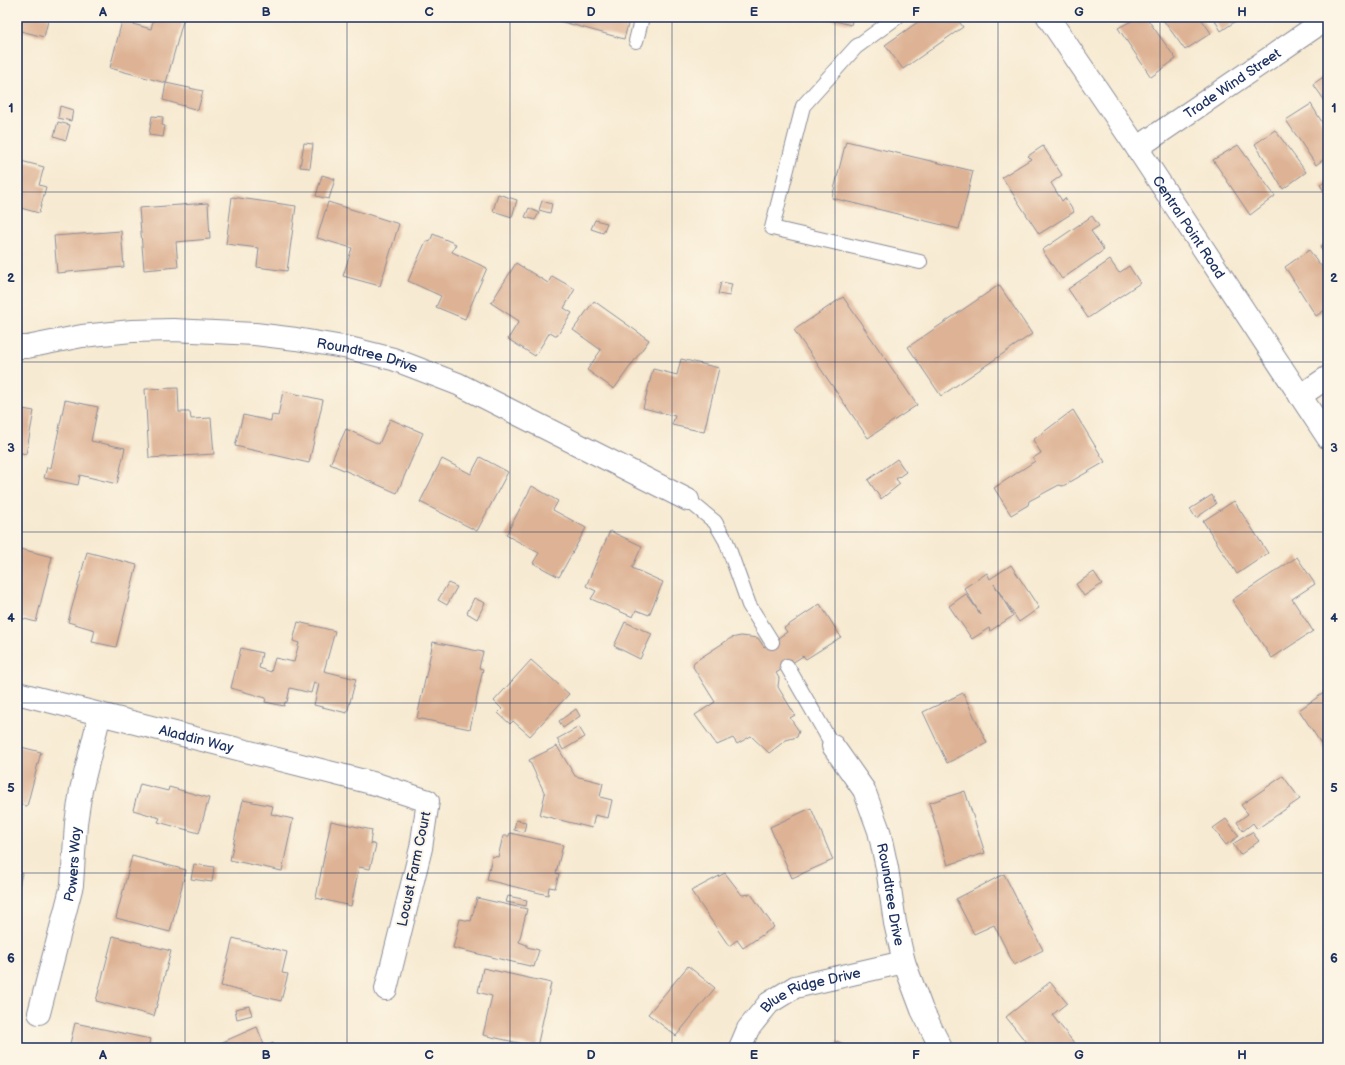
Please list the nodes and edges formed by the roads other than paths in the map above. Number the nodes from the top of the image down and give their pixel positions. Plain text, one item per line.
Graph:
1 (642, 17) edge
2 (897, 17) edge
3 (1048, 17) edge
4 (1328, 18) edge
5 (636, 41) dead end
6 (1137, 148) junction
7 (920, 262) dead end
8 (17, 347) edge
9 (1328, 377) edge
10 (1300, 396) junction
11 (1328, 438) edge
12 (688, 500) joint
13 (772, 642) dead end
14 (787, 666) dead end
15 (17, 693) edge
16 (100, 714) junction
17 (833, 746) joint
18 (376, 784) joint
19 (904, 962) junction
20 (386, 989) dead end
21 (39, 1013) dead end
22 (740, 1048) edge
23 (941, 1048) edge

1 - 5 lane
2 - 7 lane
3 - 6 street, Central Point Road
4 - 6 street, Trade Wind Street
6 - 10 street, Central Point Road
8 - 12 street, Roundtree Drive
9 - 10 street
10 - 11 street, Central Point Road
12 - 13 lane
14 - 17 lane
15 - 16 street, Aladdin Way
16 - 18 street, Aladdin Way
16 - 21 street, Powers Way
17 - 19 street, Roundtree Drive
18 - 20 street, Locust Farm Court
19 - 22 street, Blue Ridge Drive
19 - 23 street, Roundtree Drive

